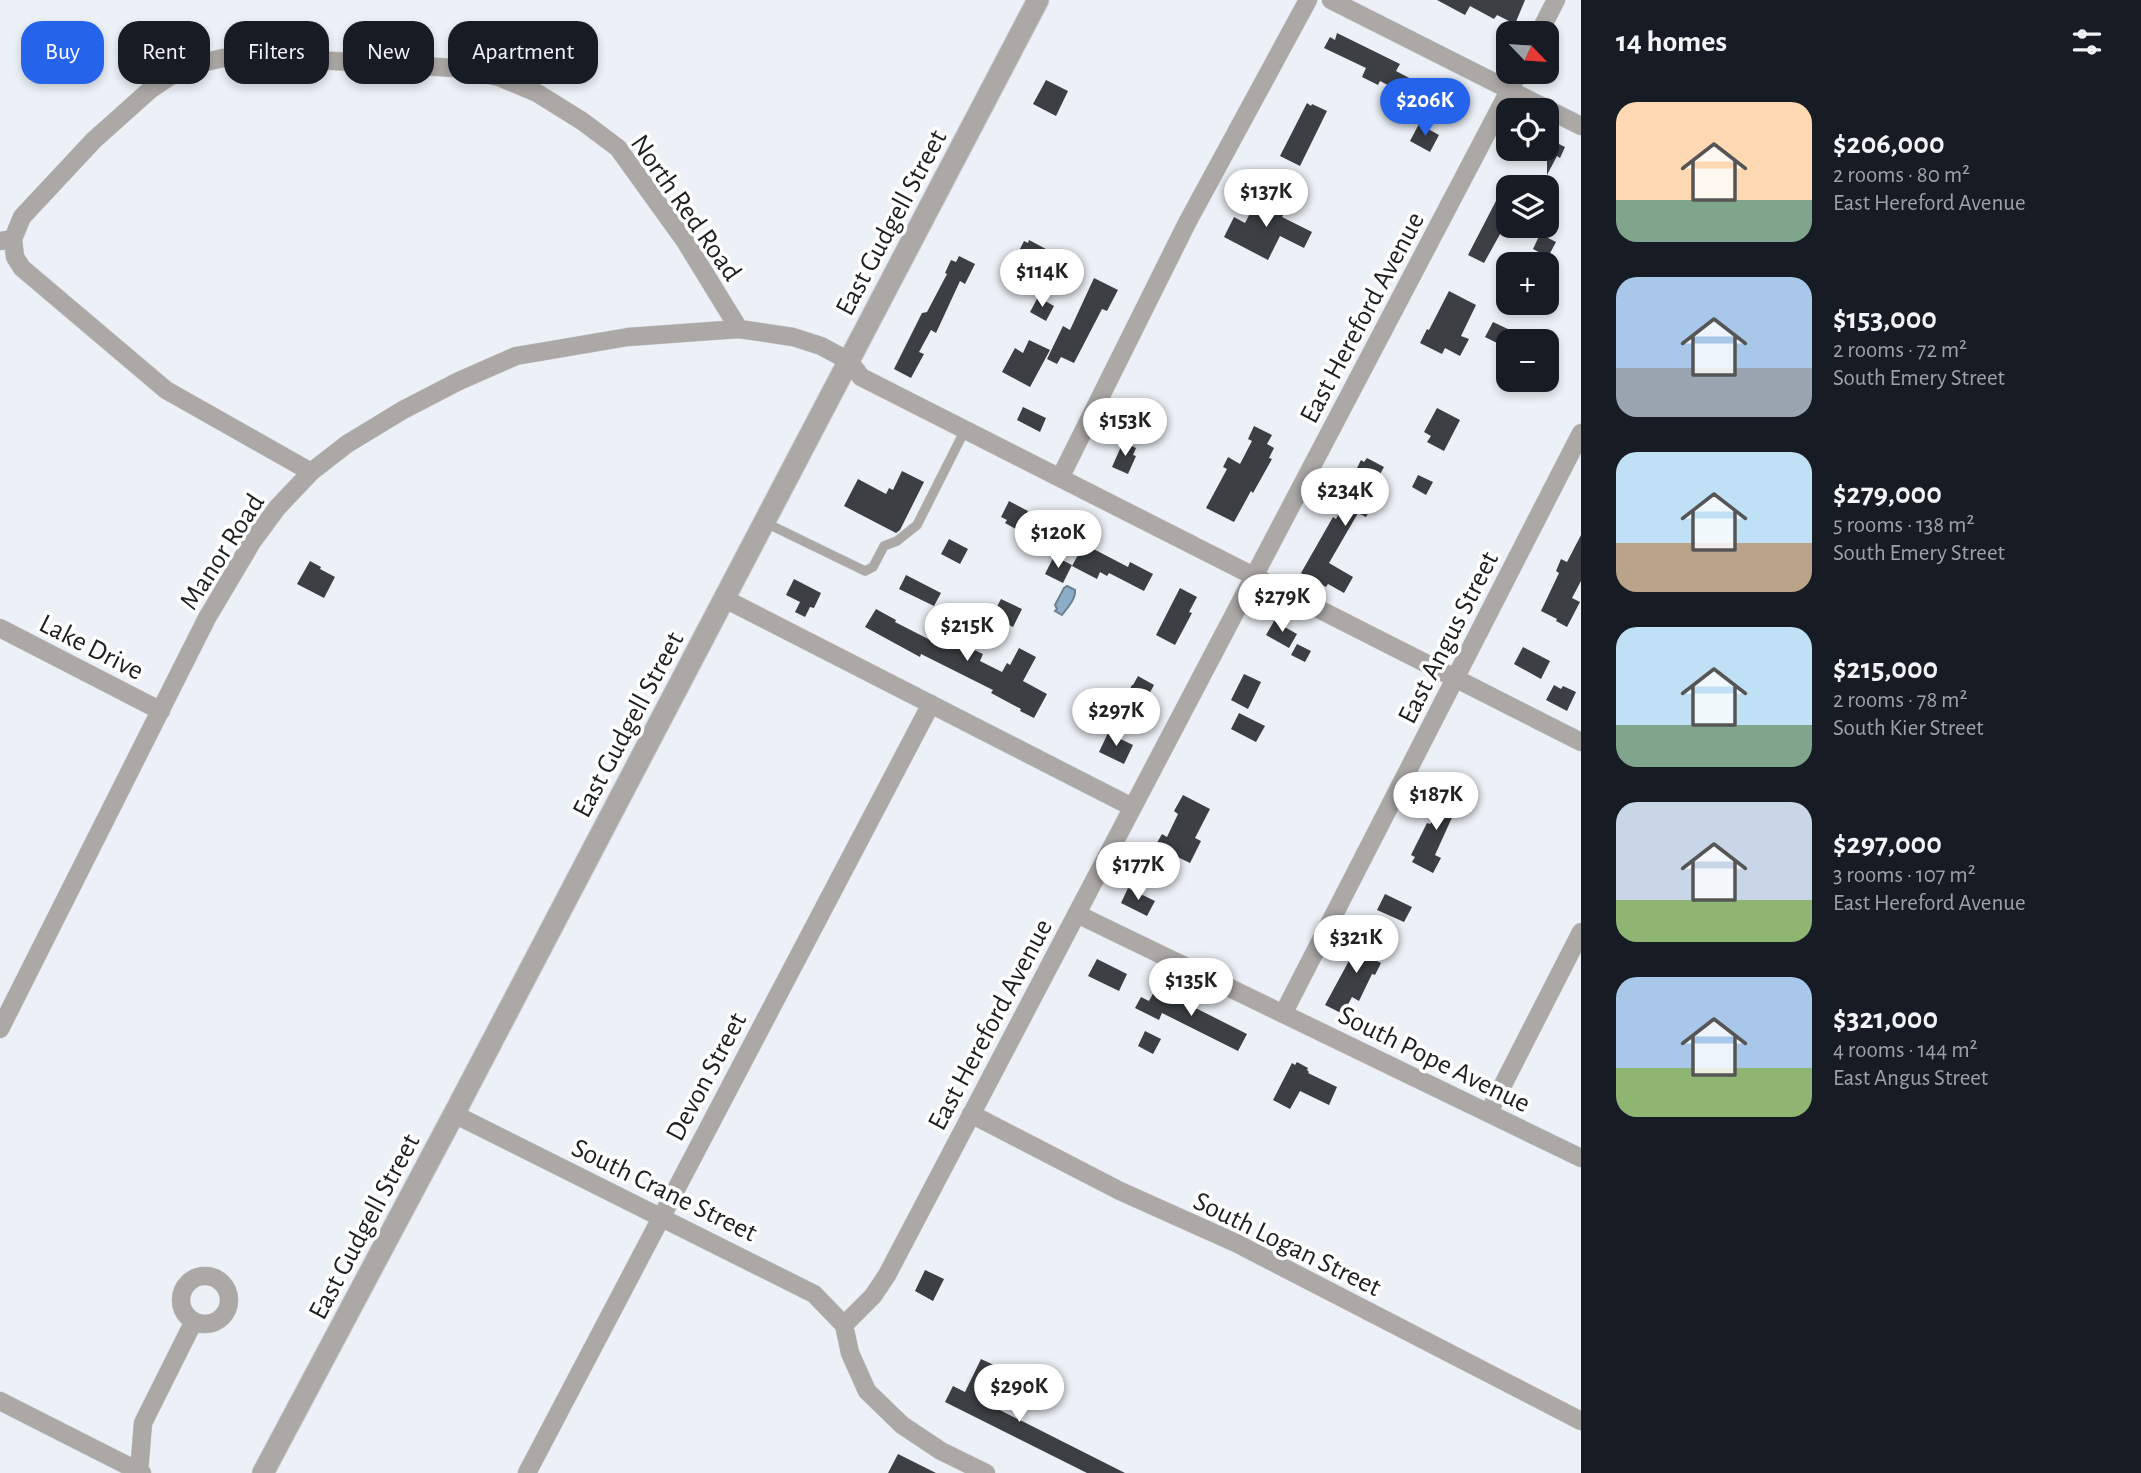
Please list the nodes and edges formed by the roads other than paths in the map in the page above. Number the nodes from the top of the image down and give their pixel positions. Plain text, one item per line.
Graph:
1 (1038, 0) edge
2 (1308, 0) edge
3 (1331, 0) edge
4 (1556, 0) edge
5 (1545, 21) edge
6 (1513, 84) edge
7 (1510, 90) junction
8 (1581, 126) edge
9 (6, 240) edge
10 (739, 329) junction
11 (849, 361) junction
12 (965, 430) junction
13 (1581, 433) edge
14 (311, 472) junction
15 (1060, 478) junction
16 (764, 522) junction
17 (1255, 576) junction
18 (725, 599) junction
19 (0, 628) edge
20 (1455, 678) junction
21 (931, 704) junction
22 (160, 711) junction
23 (1581, 742) edge
24 (1132, 807) junction
25 (1077, 914) junction
26 (1581, 932) edge
27 (1283, 1014) junction
28 (0, 1029) edge
29 (1489, 1112) junction
30 (454, 1114) junction
31 (971, 1114) junction
32 (1581, 1158) edge
33 (660, 1217) junction
34 (194, 1321) dead end
35 (844, 1325) junction
36 (0, 1401) edge
37 (1581, 1421) edge
38 (141, 1472) edge
39 (262, 1473) edge
40 (527, 1473) edge
41 (986, 1473) edge

1 - 11 street, East Gudgell Street
2 - 15 street
3 - 7 street
4 - 5 street
6 - 7 street, East Hereford Avenue
7 - 8 street
7 - 17 street, East Hereford Avenue
9 - 10 street, North Red Road
9 - 14 street
10 - 11 street, Manor Road
10 - 14 street, Manor Road
11 - 12 street, Manor Road
11 - 16 street, East Gudgell Street
12 - 15 street, Manor Road
12 - 16 lane
13 - 20 street, East Angus Street
14 - 22 street, Manor Road
15 - 17 street, Manor Road
16 - 18 street, East Gudgell Street
17 - 20 street, Manor Road
17 - 24 street, East Hereford Avenue
18 - 21 street
18 - 30 street, East Gudgell Street
19 - 22 street, Lake Drive
20 - 23 street, Manor Road
20 - 27 street, East Angus Street
21 - 24 street
21 - 33 street, Devon Street
22 - 28 street, Manor Road
24 - 25 street, East Hereford Avenue
25 - 27 street, South Pope Avenue
25 - 31 street, East Hereford Avenue
26 - 29 street
27 - 29 street, South Pope Avenue
29 - 32 street, South Pope Avenue
30 - 33 street, South Crane Street
30 - 39 street, East Gudgell Street
31 - 35 street, East Hereford Avenue
31 - 37 street, South Logan Street
33 - 35 street, South Crane Street
33 - 40 street, Devon Street
34 - 38 street
35 - 41 street
36 - 38 street

